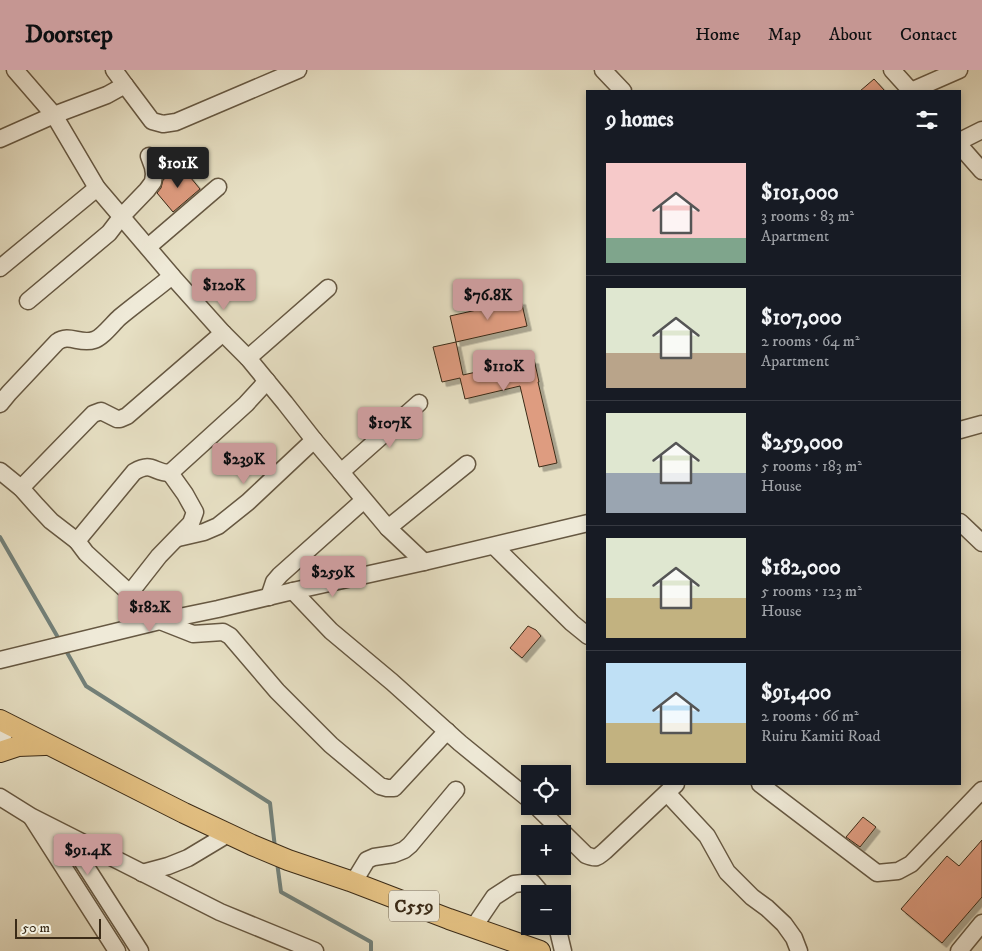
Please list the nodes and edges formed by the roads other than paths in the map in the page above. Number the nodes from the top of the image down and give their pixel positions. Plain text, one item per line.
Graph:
1 (15, 70) edge
2 (295, 70) edge
3 (603, 70) edge
4 (892, 70) edge
5 (959, 70) edge
6 (119, 74) edge
7 (622, 90) edge
8 (910, 90) edge
9 (913, 90) edge
10 (54, 115) junction
11 (982, 130) edge
12 (2, 136) edge
13 (961, 140) edge
14 (961, 147) edge
15 (149, 156) dead end
16 (982, 171) edge
17 (218, 187) dead end
18 (98, 188) junction
19 (122, 216) junction
20 (148, 248) junction
21 (0, 268) edge
22 (172, 276) junction
23 (328, 288) dead end
24 (28, 300) dead end
25 (223, 333) junction
26 (248, 358) junction
27 (267, 381) junction
28 (419, 403) dead end
29 (0, 404) edge
30 (982, 424) edge
31 (961, 430) edge
32 (314, 440) junction
33 (467, 464) dead end
34 (0, 472) edge
35 (340, 472) junction
36 (170, 473) junction
37 (22, 488) junction
38 (364, 500) junction
39 (586, 523) edge
40 (961, 523) edge
41 (388, 528) junction
42 (178, 538) junction
43 (77, 541) junction
44 (982, 543) edge
45 (494, 546) junction
46 (424, 562) junction
47 (293, 591) junction
48 (130, 593) junction
49 (269, 597) junction
50 (160, 622) junction
51 (586, 634) edge
52 (0, 660) edge
53 (2, 723) edge
54 (447, 731) junction
55 (47, 745) junction
56 (0, 752) edge
57 (122, 781) junction
58 (761, 785) edge
59 (671, 788) edge
60 (456, 790) dead end
61 (982, 790) edge
62 (521, 793) edge
63 (0, 797) edge
64 (545, 815) edge
65 (32, 818) junction
66 (65, 834) junction
67 (228, 834) junction
68 (142, 873) junction
69 (353, 883) junction
70 (534, 885) edge
71 (982, 924) edge
72 (473, 928) junction
73 (560, 935) edge
74 (117, 951) edge
75 (140, 951) edge
76 (315, 951) edge
77 (540, 951) edge
78 (563, 951) edge
79 (799, 951) edge
80 (959, 951) edge

1 - 10 street
2 - 6 street
3 - 7 street
4 - 8 street
5 - 9 street
6 - 10 street
10 - 12 street
10 - 18 street
11 - 13 street
14 - 16 street
15 - 19 street
17 - 20 street
18 - 19 street
18 - 21 street
19 - 20 street
19 - 24 street
20 - 22 street
22 - 25 street
22 - 29 street
23 - 26 street
25 - 26 street
25 - 37 street
26 - 27 street
27 - 32 street
27 - 36 street
28 - 35 street
30 - 31 street
32 - 35 street
32 - 42 street
33 - 41 street
34 - 37 street
35 - 38 street
36 - 42 street
36 - 43 street
37 - 43 street
38 - 41 street
38 - 49 street
39 - 45 street
40 - 44 street
41 - 46 street
42 - 48 street
43 - 48 street
45 - 46 street
45 - 51 street
46 - 47 street
47 - 49 street
47 - 54 street
48 - 50 street
49 - 50 street
50 - 52 street
50 - 54 street
53 - 55 main road, C559
53 - 57 main road, C559
54 - 62 street
55 - 56 main road
55 - 57 main road, C559
57 - 67 main road, C559
58 - 61 street
59 - 64 street
59 - 79 street
60 - 69 street
63 - 65 street
65 - 66 street
65 - 74 street
66 - 68 street
66 - 75 street
67 - 68 street
67 - 69 main road, C559
68 - 76 street
69 - 72 main road, C559
70 - 72 street
71 - 80 street
72 - 77 main road, C559
73 - 78 street

